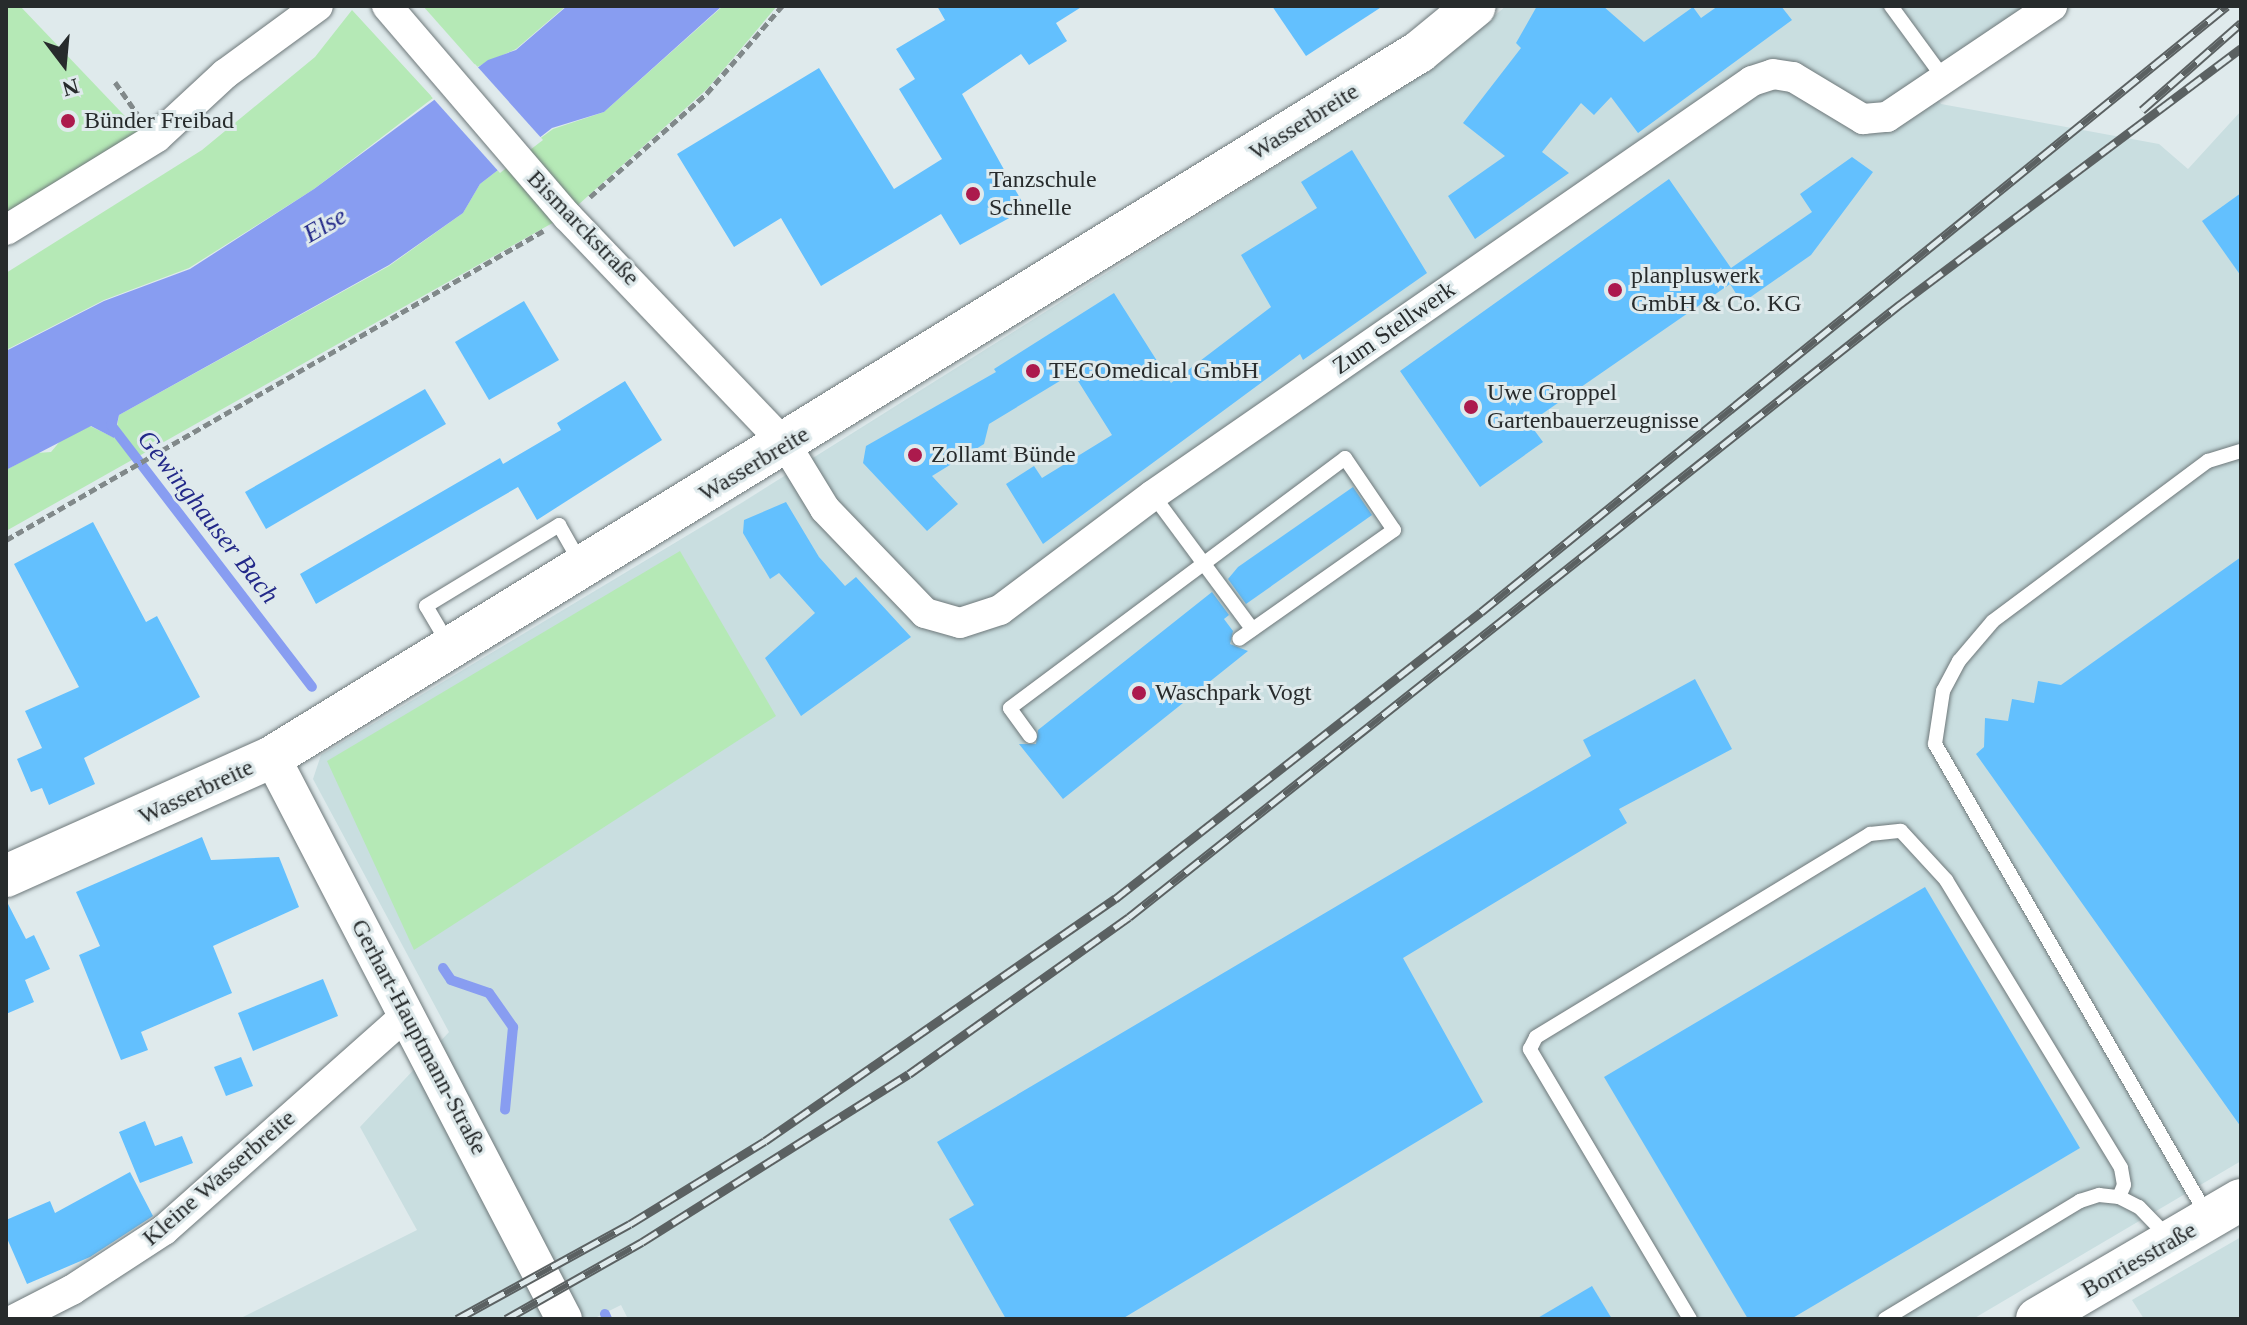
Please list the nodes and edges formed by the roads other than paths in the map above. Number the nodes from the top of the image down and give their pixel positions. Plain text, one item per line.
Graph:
1 (318, 6) edge
2 (1475, 6) edge
3 (1891, 6) edge
4 (2052, 6) edge
5 (394, 13) edge
6 (1945, 80) junction
7 (6, 230) edge
8 (786, 445) junction
9 (2241, 451) edge
10 (1153, 495) junction
11 (1201, 561) junction
12 (1252, 629) junction
13 (1239, 639) dead end
14 (1030, 736) dead end
15 (272, 757) junction
16 (6, 876) edge
17 (407, 1014) junction
18 (2119, 1197) junction
19 (2225, 1209) edge
20 (2172, 1241) junction
21 (15, 1319) edge
22 (564, 1319) edge
23 (1690, 1319) edge
24 (1885, 1319) edge
25 (2037, 1319) edge

1 - 7 street
2 - 8 main road, Wasserbreite
3 - 6 lane
4 - 6 street, Zum Stellwerk
5 - 8 street, Bismarckstraße
6 - 10 street, Zum Stellwerk
8 - 10 street, Zum Stellwerk
8 - 15 main road, Wasserbreite
9 - 19 lane
10 - 11 lane
11 - 12 lane
11 - 12 lane
11 - 14 lane
12 - 13 lane
15 - 16 main road, Wasserbreite
15 - 17 street, Gerhart-Hauptmann-Straße
17 - 21 street, Kleine Wasserbreite
17 - 22 street, Gerhart-Hauptmann-Straße
18 - 20 lane
18 - 23 lane
18 - 24 lane
19 - 20 main road, Borriesstraße
20 - 25 main road, Borriesstraße

